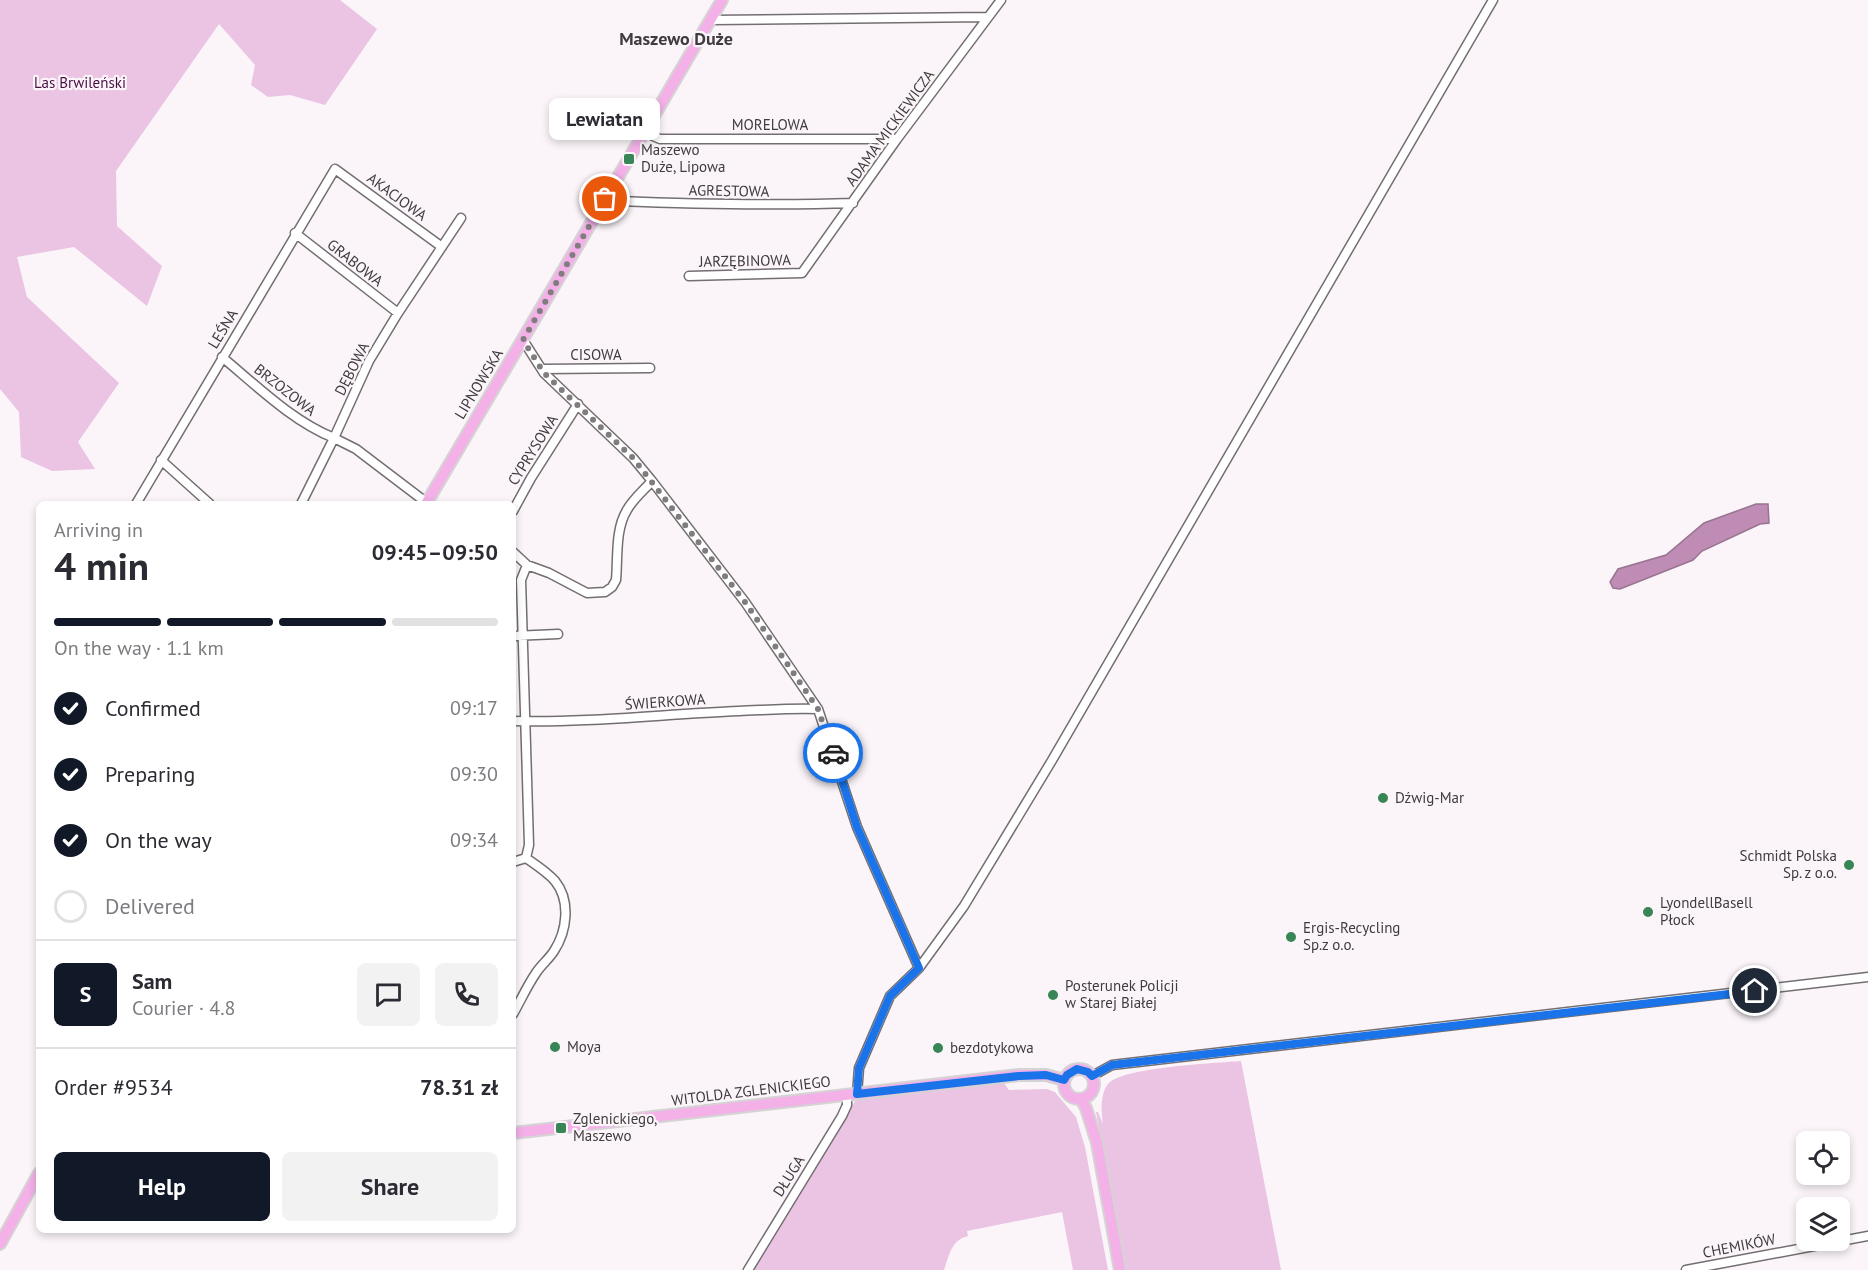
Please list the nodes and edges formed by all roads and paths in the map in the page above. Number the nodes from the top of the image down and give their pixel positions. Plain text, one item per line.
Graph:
1 (722, 0) edge
2 (1001, 0) edge
3 (1493, 0) edge
4 (988, 17) junction
5 (710, 20) junction
6 (644, 132) junction
7 (897, 139) junction
8 (335, 169) joint
9 (605, 199) junction
10 (853, 202) junction
11 (461, 218) dead end
12 (295, 233) junction
13 (442, 247) junction
14 (802, 273) joint
15 (689, 276) dead end
16 (398, 313) junction
17 (523, 340) junction
18 (222, 357) junction
19 (650, 368) dead end
20 (542, 369) junction
21 (578, 404) junction
22 (334, 438) junction
23 (161, 460) junction
24 (652, 481) junction
25 (138, 501) edge
26 (207, 501) edge
27 (303, 501) edge
28 (423, 501) edge
29 (427, 501) edge
30 (516, 506) edge
31 (516, 556) edge
32 (527, 565) junction
33 (558, 634) dead end
34 (518, 635) edge
35 (818, 709) junction
36 (516, 721) edge
37 (526, 722) junction
38 (526, 858) junction
39 (516, 861) edge
40 (919, 968) junction
41 (1868, 977) edge
42 (516, 1009) edge
43 (1092, 1076) junction
44 (1064, 1080) junction
45 (852, 1094) junction
46 (1081, 1099) junction
47 (516, 1133) edge
48 (36, 1179) edge
49 (36, 1185) edge
50 (30, 1192) junction
51 (1868, 1236) edge
52 (0, 1244) edge
53 (748, 1270) edge
54 (1120, 1270) edge
55 (1686, 1270) edge

1 - 5 main road, LIPNOWSKA
2 - 4 street, ADAMA MICKIEWICZA
3 - 40 street, DŁUGA
4 - 5 street
4 - 7 street, ADAMA MICKIEWICZA
5 - 6 main road, LIPNOWSKA
6 - 7 street, MORELOWA
6 - 9 main road, LIPNOWSKA
7 - 10 street, ADAMA MICKIEWICZA
8 - 12 street, LEŚNA
8 - 13 street, AKACJOWA
9 - 10 street, AGRESTOWA
9 - 17 main road, LIPNOWSKA
10 - 14 street, ADAMA MICKIEWICZA
11 - 13 street, DĘBOWA
12 - 16 street, GRABOWA
12 - 18 street, LEŚNA
13 - 16 street, DĘBOWA
14 - 15 street, JARZĘBINOWA
16 - 22 street, DĘBOWA
17 - 20 street
17 - 29 main road, LIPNOWSKA
18 - 22 street, BRZOZOWA
18 - 23 street, LEŚNA
19 - 20 street, CISOWA
20 - 21 street
21 - 24 street
21 - 30 street, CYPRYSOWA
22 - 27 street
22 - 28 street
23 - 25 street, LEŚNA
23 - 26 street
24 - 32 street
24 - 35 street
31 - 32 street
32 - 34 street
33 - 34 street
34 - 37 street
35 - 37 street, ŚWIERKOWA
35 - 40 street
36 - 37 street, ŚWIERKOWA
37 - 38 street
38 - 39 street
38 - 42 street
40 - 45 street, DŁUGA
41 - 43 street
43 - 44 main road
43 - 46 main road
44 - 45 main road, WITOLDA ZGLENICKIEGO
44 - 46 main road
45 - 47 main road, WITOLDA ZGLENICKIEGO
45 - 53 street, DŁUGA
46 - 54 main road
48 - 50 main road
49 - 50 main road
50 - 52 main road
51 - 55 street, CHEMIKÓW

